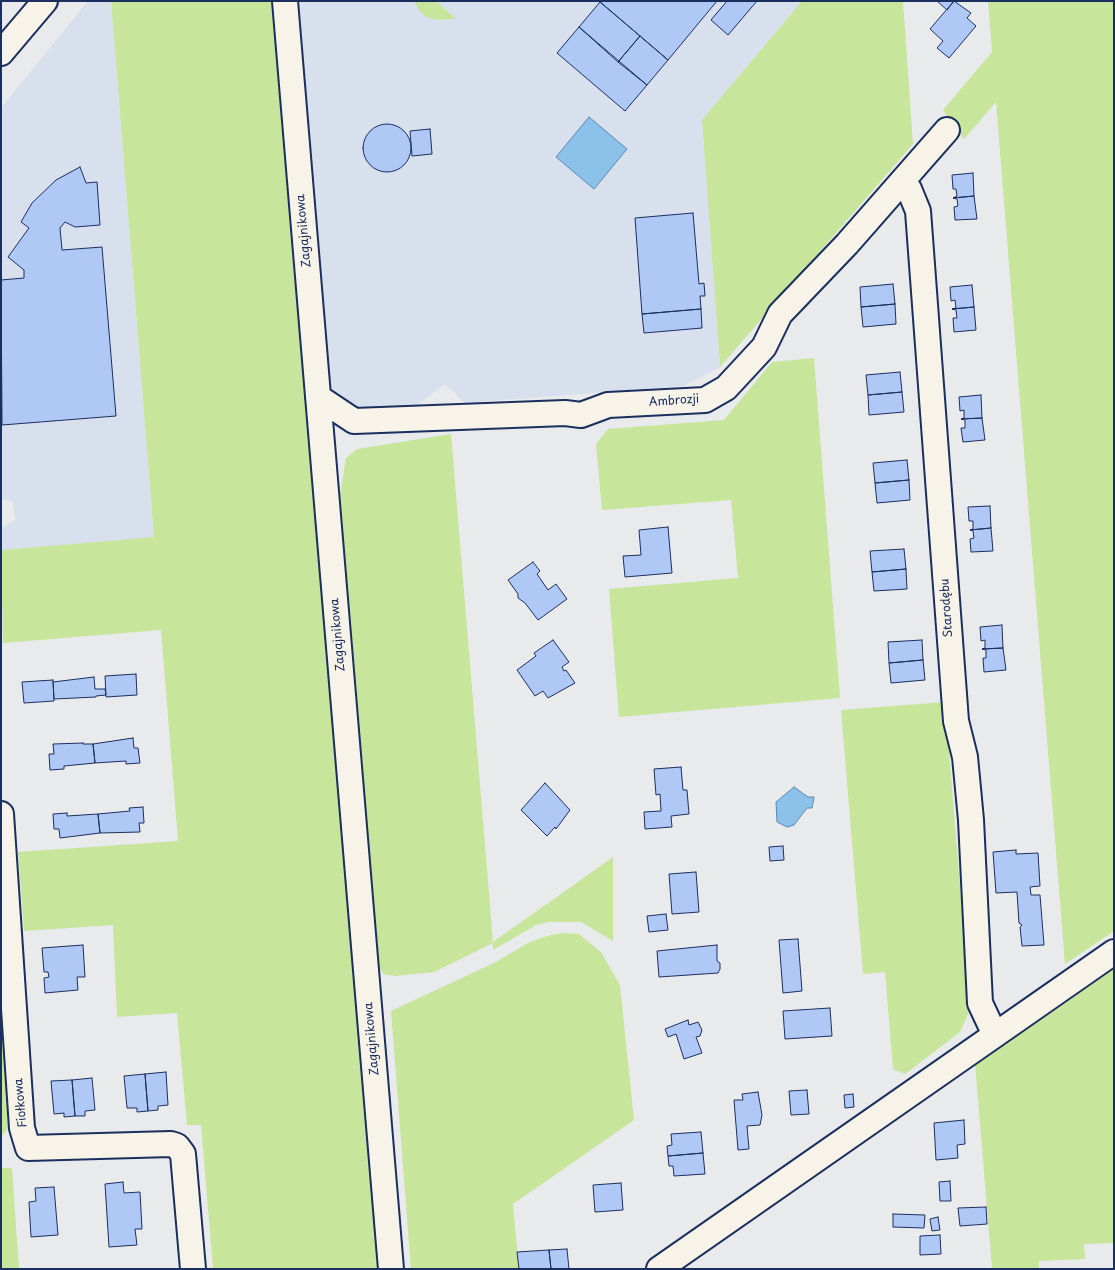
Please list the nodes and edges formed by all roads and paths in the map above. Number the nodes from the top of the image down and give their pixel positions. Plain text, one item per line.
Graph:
1 (45, 1) edge
2 (285, 1) edge
3 (1, 53) edge
4 (947, 130) dead end
5 (902, 183) junction
6 (318, 397) junction
7 (1, 814) edge
8 (1114, 952) edge
9 (995, 1035) junction
10 (193, 1269) edge
11 (390, 1269) edge
12 (659, 1269) edge

1 - 3 street
2 - 6 street, Zagajnikowa
4 - 5 street, Ambrozji
5 - 6 street, Ambrozji
5 - 9 street, Starodębu
6 - 11 street, Zagajnikowa
7 - 10 street, Fiołkowa
8 - 9 street
9 - 12 street

